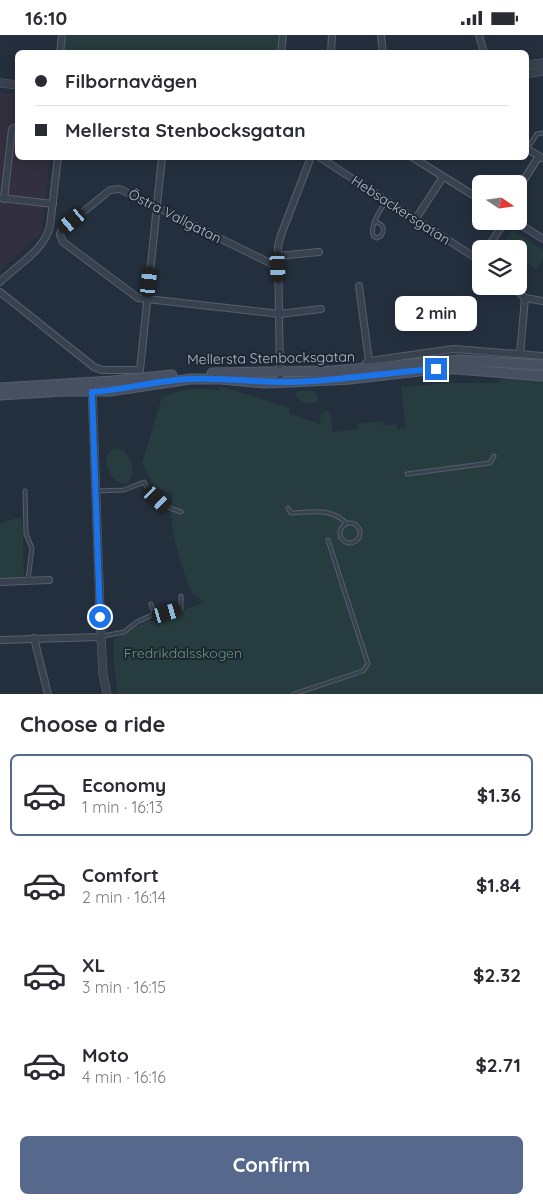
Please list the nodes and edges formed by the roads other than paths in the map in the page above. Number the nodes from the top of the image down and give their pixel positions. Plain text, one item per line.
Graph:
1 (62, 35) edge
2 (283, 35) edge
3 (332, 35) edge
4 (381, 35) edge
5 (487, 35) edge
6 (480, 38) edge
7 (60, 50) edge
8 (281, 50) edge
9 (331, 50) edge
10 (383, 50) edge
11 (543, 63) edge
12 (529, 65) edge
13 (543, 71) edge
14 (529, 73) edge
15 (0, 83) edge
16 (15, 85) edge
17 (15, 128) edge
18 (543, 133) edge
19 (529, 144) edge
20 (529, 146) edge
21 (541, 157) edge
22 (58, 160) edge
23 (162, 160) edge
24 (309, 160) edge
25 (324, 160) edge
26 (417, 160) edge
27 (528, 175) edge
28 (443, 177) junction
29 (472, 195) edge
30 (2, 198) edge
31 (386, 201) junction
32 (53, 204) junction
33 (157, 207) junction
34 (415, 220) junction
35 (374, 221) junction
36 (528, 230) edge
37 (543, 239) edge
38 (319, 252) dead end
39 (278, 255) junction
40 (472, 256) edge
41 (278, 267) junction
42 (0, 282) edge
43 (359, 286) dead end
44 (0, 292) edge
45 (522, 295) edge
46 (525, 298) junction
47 (147, 300) junction
48 (543, 301) edge
49 (321, 309) dead end
50 (280, 314) junction
51 (520, 354) junction
52 (543, 356) edge
53 (369, 361) junction
54 (543, 365) edge
55 (363, 369) junction
56 (280, 373) junction
57 (543, 376) edge
58 (280, 382) junction
59 (92, 387) junction
60 (0, 388) edge
61 (0, 395) edge
62 (494, 456) dead end
63 (407, 474) dead end
64 (25, 491) dead end
65 (96, 491) junction
66 (288, 508) dead end
67 (181, 512) dead end
68 (347, 524) junction
69 (328, 540) dead end
70 (49, 580) dead end
71 (28, 581) junction
72 (0, 582) edge
73 (181, 596) dead end
74 (151, 604) dead end
75 (154, 614) junction
76 (101, 637) junction
77 (34, 638) junction
78 (0, 640) edge
79 (48, 694) edge
80 (107, 694) edge
81 (294, 694) edge

1 - 7 street
2 - 8 street
3 - 9 street
4 - 10 street
5 - 6 street
11 - 12 street
13 - 14 street
15 - 16 street
17 - 30 street
18 - 19 lane
20 - 21 street
21 - 27 street
22 - 32 street
23 - 33 street
24 - 39 street
25 - 31 street, Hebsackersgatan
26 - 28 street
28 - 29 street
28 - 34 street
30 - 32 street
31 - 34 street, Hebsackersgatan
31 - 35 lane
32 - 42 street
33 - 41 street, Östra Vallgatan
33 - 47 street
33 - 47 street, Östra Vallgatan
34 - 40 street, Hebsackersgatan
35 - 35 lane
36 - 37 street
38 - 39 street
39 - 41 street
41 - 50 street
43 - 53 street
44 - 47 street
45 - 46 street
46 - 48 street
46 - 51 street
47 - 50 street
49 - 50 street
50 - 56 street
51 - 52 street, Mellersta Stenbocksgatan
51 - 53 street, Mellersta Stenbocksgatan
53 - 55 street
54 - 55 main road, Mellersta Stenbocksgatan
55 - 56 main road, Mellersta Stenbocksgatan
56 - 58 street
56 - 59 main road, Mellersta Stenbocksgatan
57 - 58 main road, Mellersta Stenbocksgatan
58 - 59 main road, Mellersta Stenbocksgatan
59 - 60 main road, Mellersta Stenbocksgatan
59 - 61 main road, Mellersta Stenbocksgatan
59 - 65 street
62 - 63 lane
64 - 71 lane
65 - 67 lane
65 - 76 street
66 - 68 lane
68 - 68 lane
69 - 81 lane
70 - 71 street
71 - 72 street
73 - 75 lane
74 - 75 lane
75 - 76 lane
76 - 77 street
76 - 80 street
77 - 78 street
77 - 79 street

